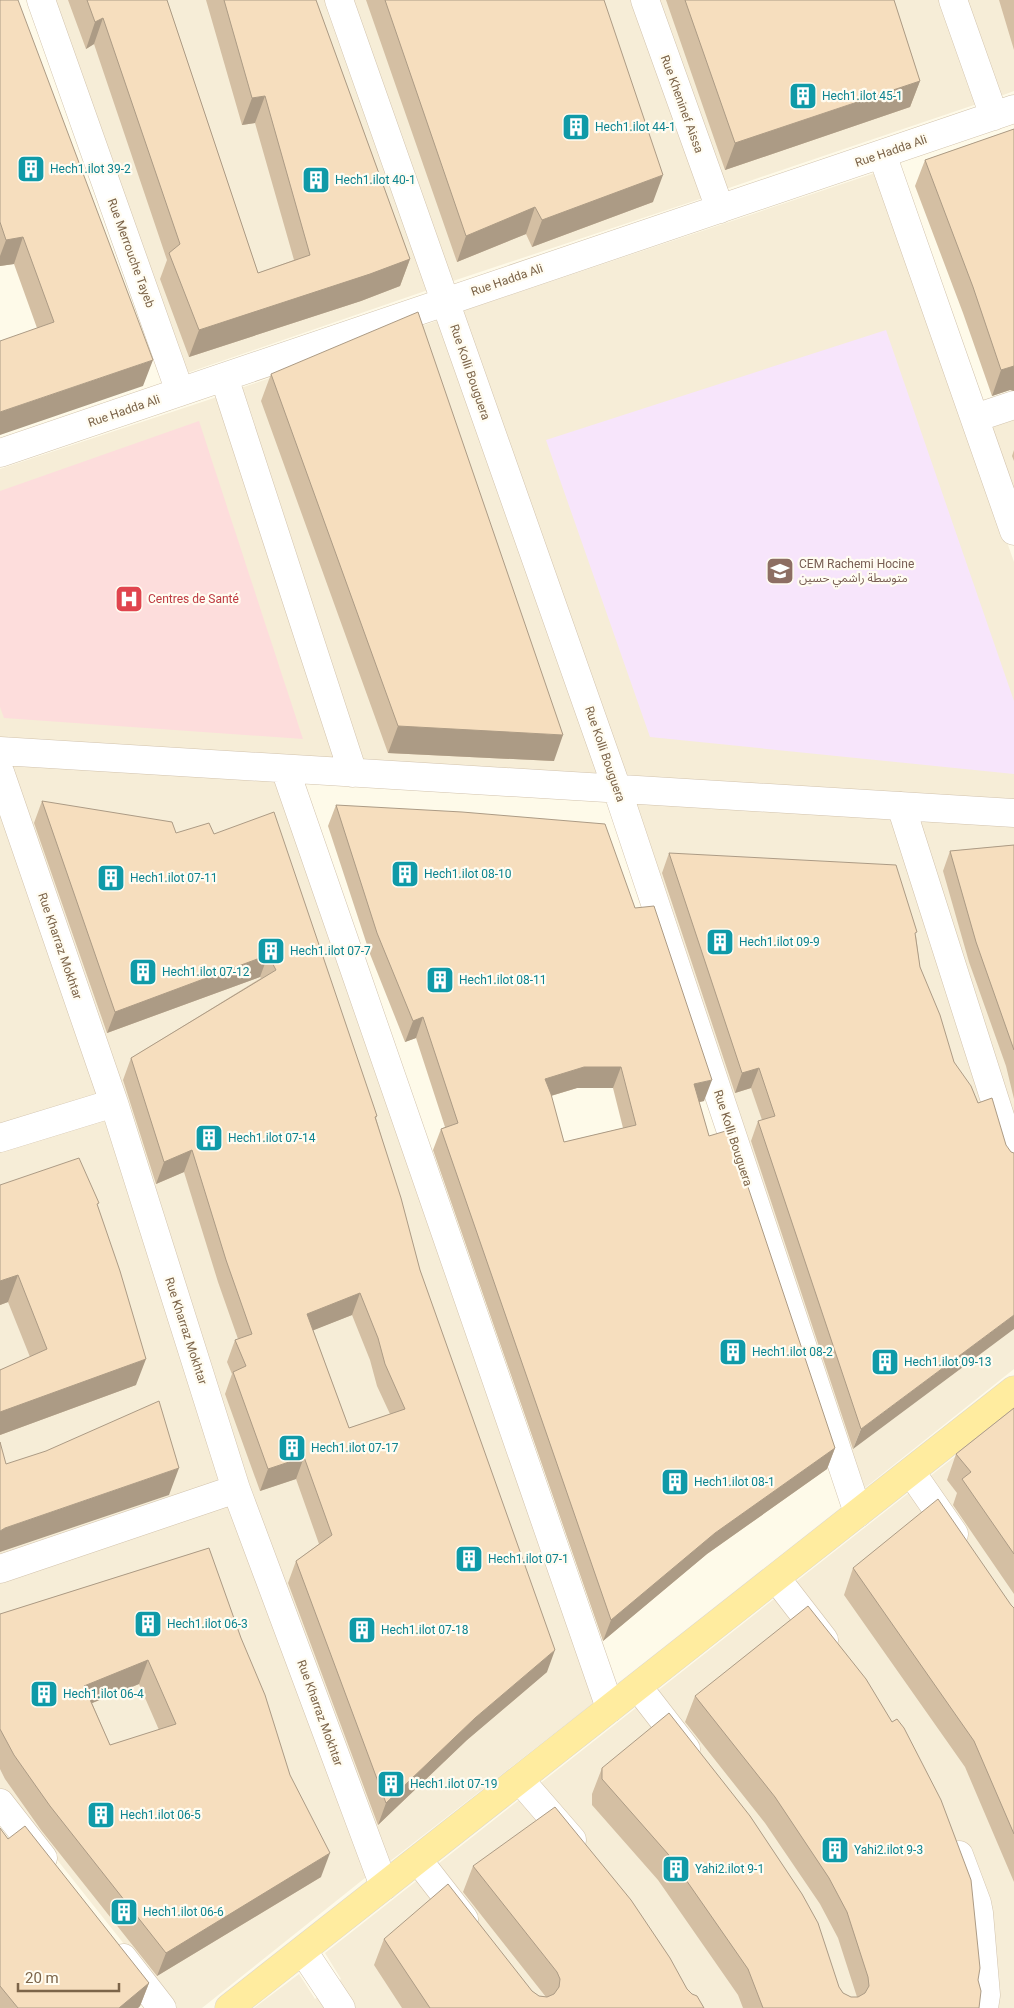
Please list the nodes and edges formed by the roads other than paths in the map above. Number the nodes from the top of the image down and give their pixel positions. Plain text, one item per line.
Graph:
1 (41, 0) edge
2 (339, 0) edge
3 (645, 0) edge
4 (952, 0) edge
5 (1004, 112) edge
6 (882, 154) junction
7 (720, 209) junction
8 (445, 301) junction
9 (224, 377) junction
10 (180, 392) junction
11 (1014, 405) edge
12 (974, 418) junction
13 (0, 453) edge
14 (1014, 531) edge
15 (0, 751) edge
16 (285, 768) junction
17 (0, 772) edge
18 (353, 773) junction
19 (617, 789) junction
20 (901, 806) junction
21 (1014, 813) edge
22 (114, 1102) junction
23 (0, 1138) edge
24 (1014, 1160) edge
25 (1014, 1390) edge
26 (910, 1472) junction
27 (236, 1489) junction
28 (858, 1513) junction
29 (970, 1556) edge
30 (0, 1569) edge
31 (776, 1578) junction
32 (842, 1662) edge
33 (638, 1688) junction
34 (610, 1708) junction
35 (705, 1772) edge
36 (520, 1780) junction
37 (0, 1803) edge
38 (949, 1829) edge
39 (588, 1859) edge
40 (418, 1860) junction
41 (60, 1879) edge
42 (384, 1886) junction
43 (480, 1938) edge
44 (108, 1940) edge
45 (303, 1951) junction
46 (162, 2008) edge
47 (228, 2008) edge
48 (341, 2008) edge
49 (984, 2008) edge

1 - 10 street, Rue Merrouche Tayeb
2 - 8 street, Rue Kolli Bouguera
3 - 7 street, Rue Kheninef Aissa
4 - 5 street
5 - 6 street, Rue Hadda Ali
6 - 7 street, Rue Hadda Ali
6 - 12 street
7 - 8 street, Rue Hadda Ali
8 - 9 street, Rue Hadda Ali
8 - 19 street, Rue Kolli Bouguera
9 - 10 street, Rue Hadda Ali
9 - 18 street
10 - 13 street, Rue Hadda Ali
11 - 12 street
12 - 14 street
15 - 16 street
16 - 18 street
16 - 34 street
17 - 22 street, Rue Kharraz Mokhtar
18 - 19 street
19 - 20 street
19 - 28 street, Rue Kolli Bouguera
20 - 21 street
20 - 24 street
22 - 23 street
22 - 27 street, Rue Kharraz Mokhtar
25 - 26 main road
26 - 28 main road
26 - 29 street
27 - 30 street
27 - 42 street, Rue Kharraz Mokhtar
28 - 31 main road
31 - 32 street
31 - 33 main road
33 - 34 main road
33 - 35 street
34 - 36 main road
36 - 39 street
36 - 40 main road
37 - 41 street
38 - 49 street
40 - 42 main road
40 - 43 street
42 - 45 main road
44 - 46 street
45 - 47 main road
45 - 48 street

